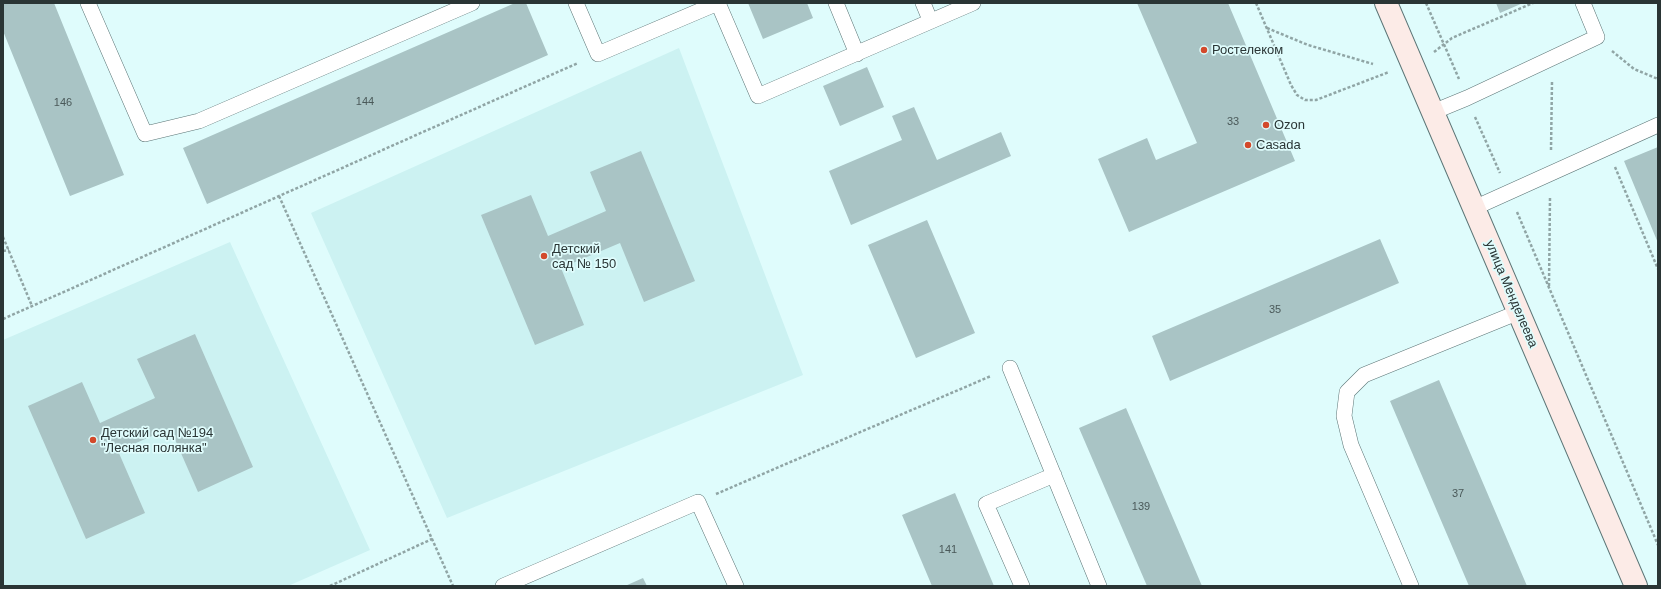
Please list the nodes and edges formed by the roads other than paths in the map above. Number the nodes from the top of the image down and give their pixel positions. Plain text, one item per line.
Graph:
1 (88, 3) edge
2 (471, 3) edge
3 (576, 3) edge
4 (836, 3) edge
5 (923, 3) edge
6 (973, 3) edge
7 (1386, 3) edge
8 (1583, 3) edge
9 (930, 20) junction
10 (857, 54) junction
11 (1433, 112) junction
12 (1658, 125) edge
13 (1474, 208) junction
14 (1519, 312) junction
15 (1010, 368) road end
16 (1054, 476) junction
17 (503, 586) edge
18 (736, 586) edge
19 (1022, 586) edge
20 (1099, 586) edge
21 (1411, 586) edge
22 (1636, 586) edge

1 - 2 lane
3 - 10 lane
4 - 10 lane
5 - 9 lane
6 - 9 lane
7 - 11 street, улица Менделеева
8 - 11 lane
9 - 10 lane
11 - 13 street, улица Менделеева
12 - 13 lane
13 - 14 street, улица Менделеева
14 - 21 lane
14 - 22 street, улица Менделеева
15 - 16 lane
16 - 19 lane
16 - 20 lane
17 - 18 lane

